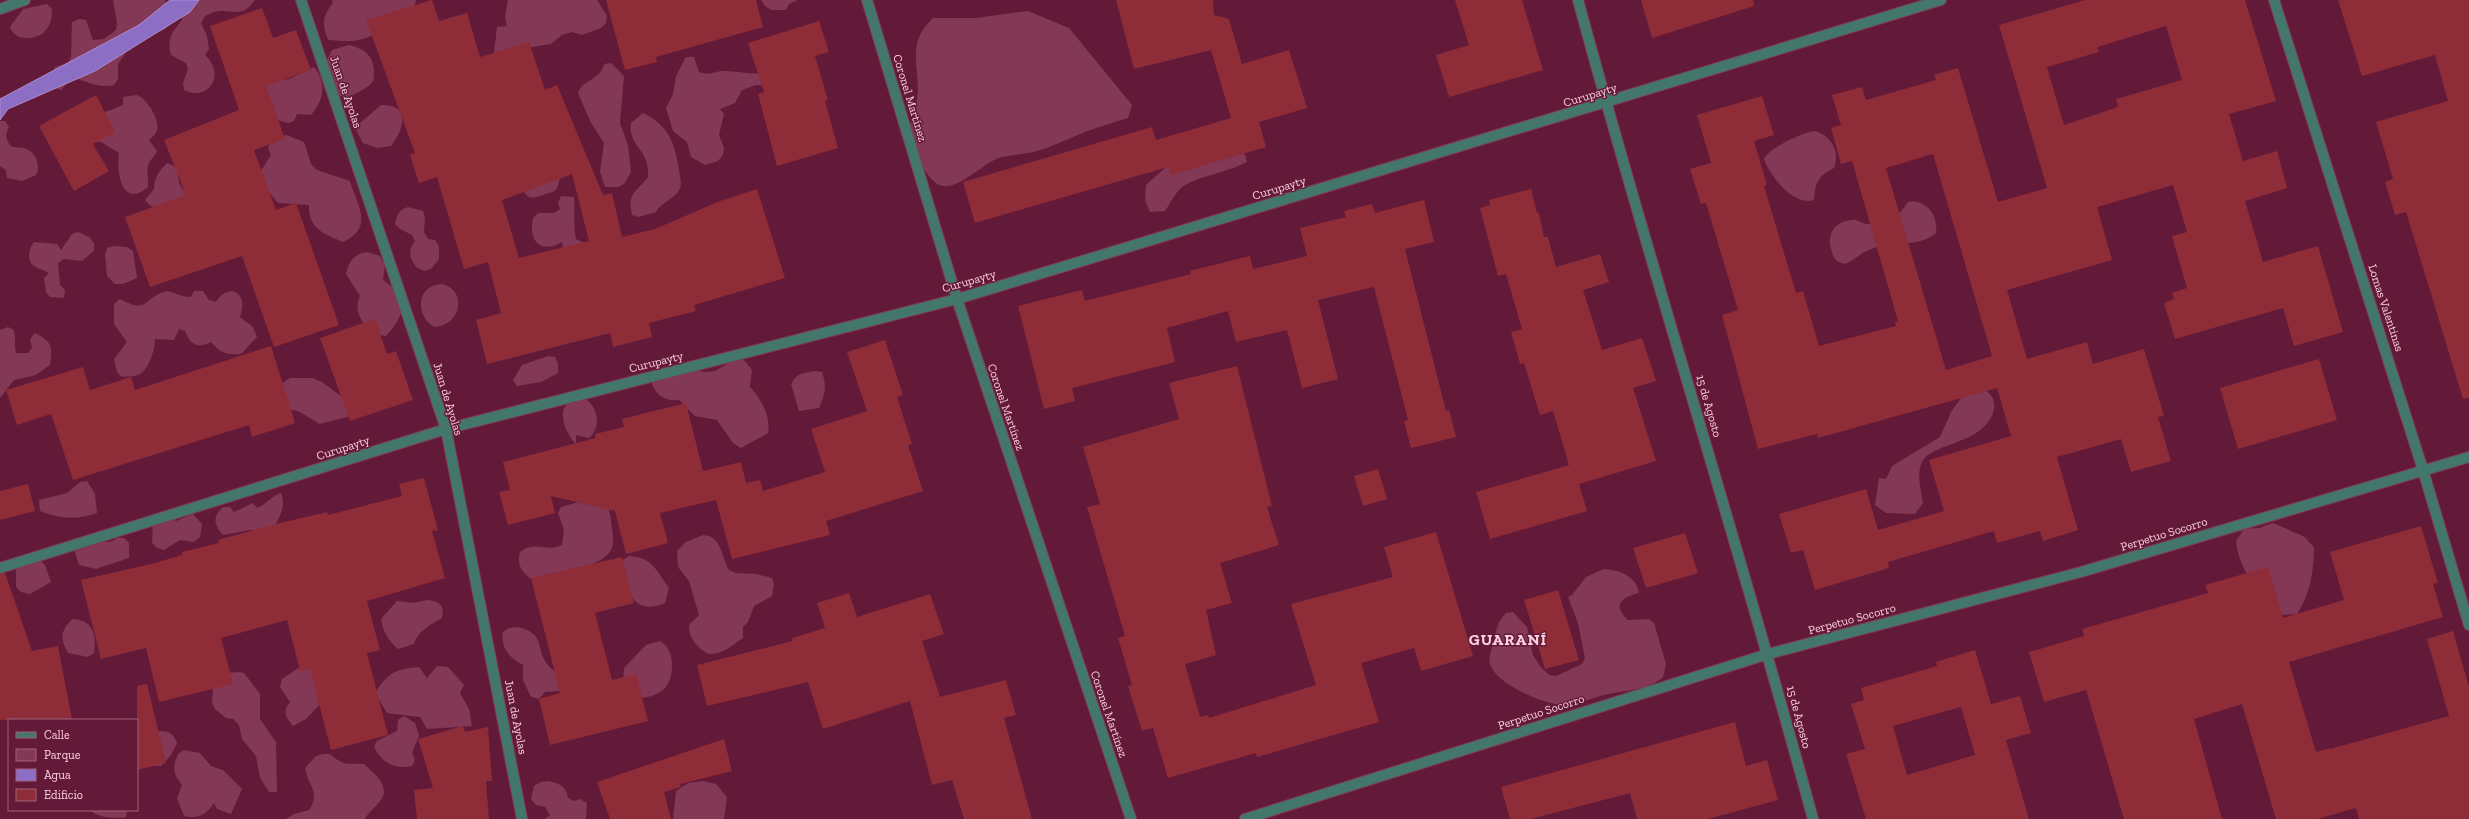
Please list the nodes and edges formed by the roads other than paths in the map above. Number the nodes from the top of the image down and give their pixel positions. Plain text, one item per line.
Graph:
1 (25, 0) edge
2 (301, 0) edge
3 (867, 0) edge
4 (1578, 0) edge
5 (1940, 0) edge
6 (2274, 0) edge
7 (0, 9) edge
8 (1606, 103) junction
9 (957, 299) junction
10 (446, 429) junction
11 (2469, 457) edge
12 (2424, 470) junction
13 (0, 568) edge
14 (2469, 625) edge
15 (1768, 654) junction
16 (522, 819) edge
17 (1131, 819) edge
18 (1245, 819) edge
19 (1812, 819) edge

1 - 7 street
2 - 10 street, Juan de Ayolas
3 - 9 street, Coronel Martínez
4 - 8 street, 15 de Agosto
5 - 8 street, Curupayty
6 - 12 street, Lomas Valentinas
8 - 9 street, Curupayty
8 - 15 street, 15 de Agosto
9 - 10 street, Curupayty
9 - 17 street, Coronel Martínez
10 - 13 street, Curupayty
10 - 16 street, Juan de Ayolas
11 - 12 street, Perpetuo Socorro
12 - 14 street, Lomas Valentinas
12 - 15 street, Perpetuo Socorro
15 - 18 street, Perpetuo Socorro
15 - 19 street, 15 de Agosto

